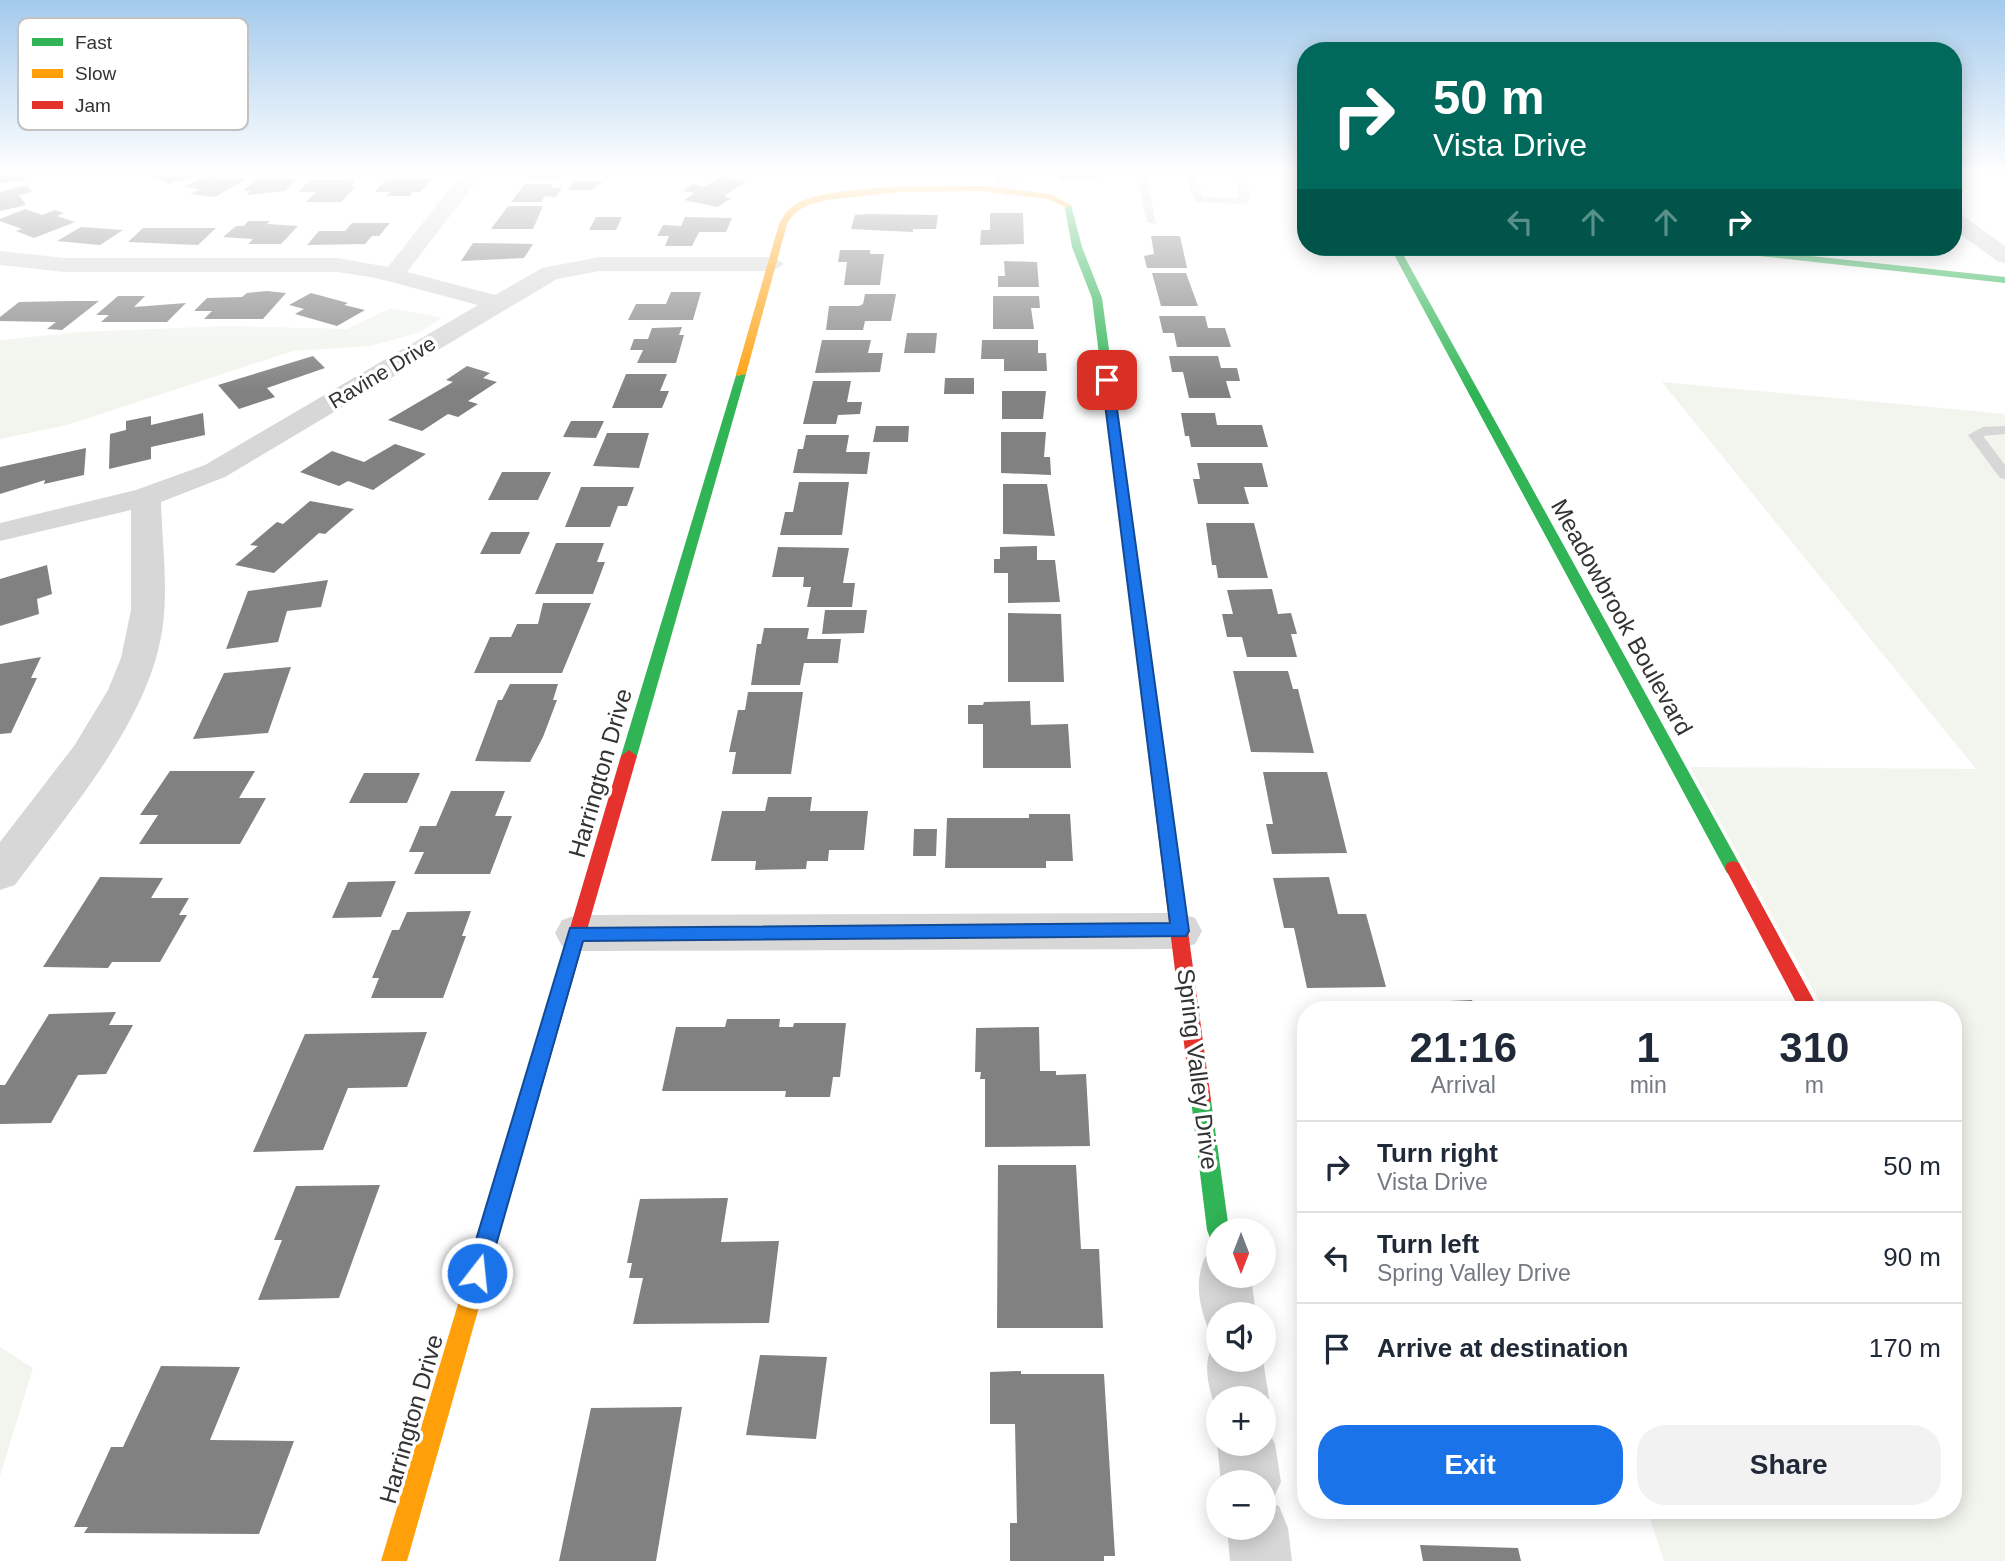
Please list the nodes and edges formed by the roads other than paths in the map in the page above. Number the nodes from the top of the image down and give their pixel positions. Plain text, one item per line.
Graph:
1 (416, 246) edge
2 (779, 246) edge
3 (1077, 246) edge
4 (1991, 246) edge
5 (1399, 256) edge
6 (1787, 256) edge
7 (2005, 256) edge
8 (0, 258) edge
9 (773, 264) junction
10 (393, 275) junction
11 (2005, 280) edge
12 (497, 303) junction
13 (2005, 430) edge
14 (2005, 475) edge
15 (146, 497) junction
16 (0, 532) edge
17 (0, 873) edge
18 (1180, 931) junction
19 (577, 933) junction
20 (1805, 1001) edge
21 (1217, 1218) edge
22 (1258, 1540) edge
23 (394, 1561) edge
24 (1261, 1561) edge

1 - 10 street
2 - 9 street, Harrington Drive
3 - 18 street, Spring Valley Drive
4 - 7 street
5 - 20 street, Meadowbrook Boulevard
6 - 11 street
8 - 10 street
9 - 12 street, Ravine Drive
9 - 19 street, Harrington Drive
10 - 12 street
12 - 15 street, Ravine Drive
13 - 14 lane
15 - 16 street, Ravine Drive
15 - 17 street
18 - 19 street
18 - 21 street, Spring Valley Drive
19 - 23 street, Harrington Drive
22 - 24 street

